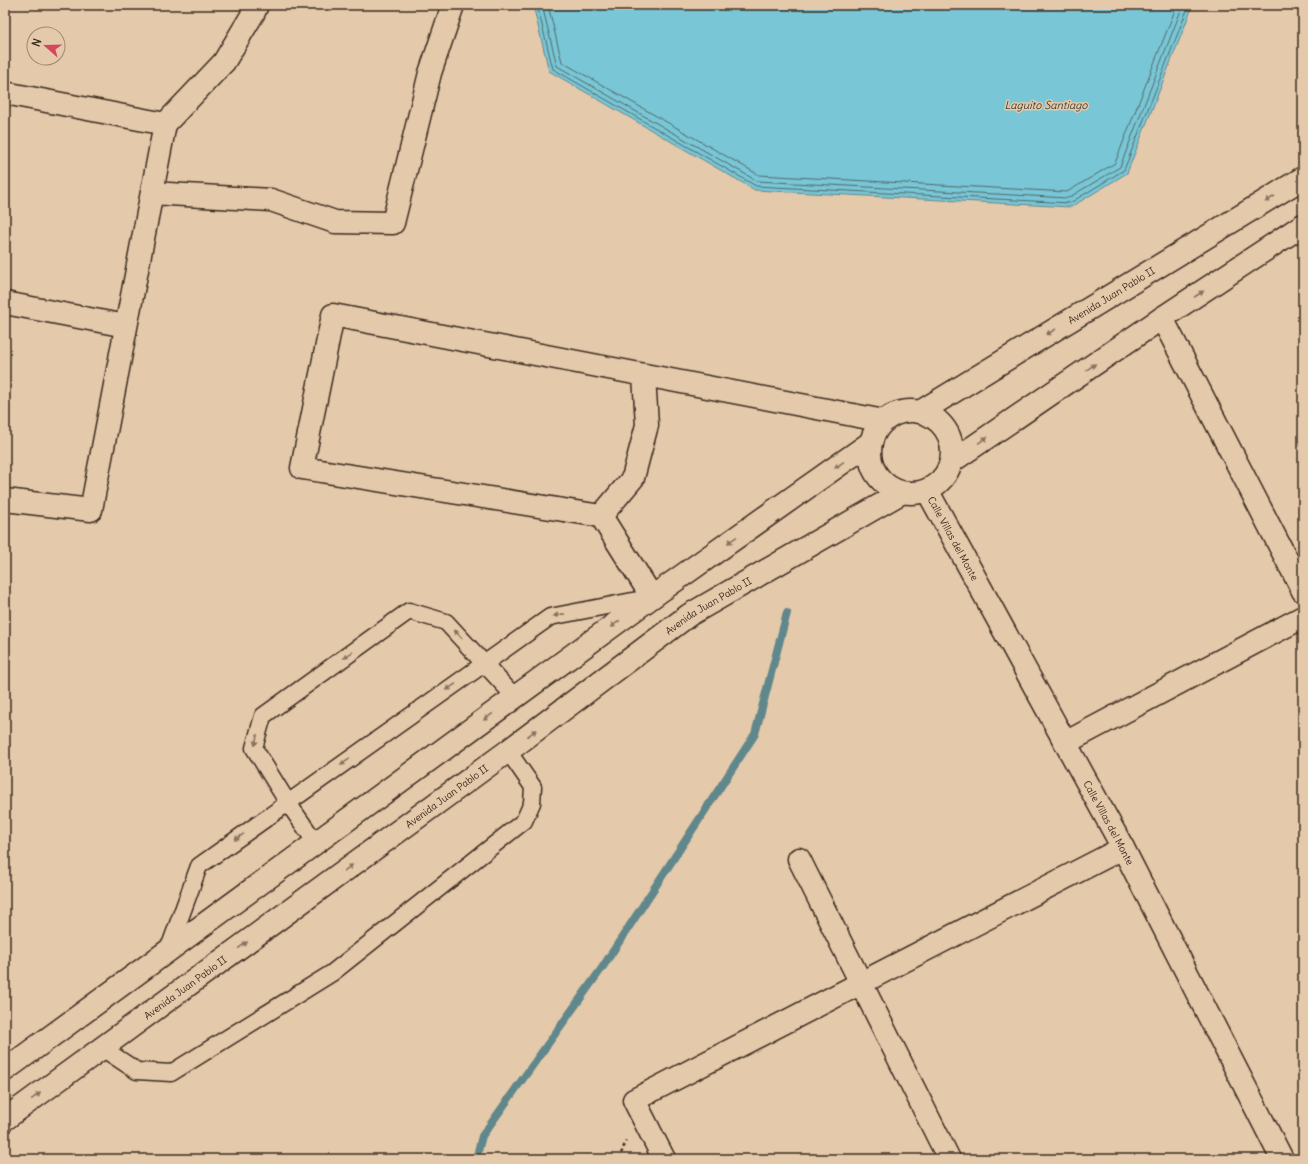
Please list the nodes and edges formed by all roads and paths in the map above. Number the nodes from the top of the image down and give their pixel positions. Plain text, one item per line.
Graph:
1 (257, 5) edge
2 (453, 5) edge
3 (5, 94) edge
4 (165, 124) junction
5 (1303, 178) edge
6 (152, 193) junction
7 (1303, 225) edge
8 (5, 304) edge
9 (1162, 318) junction
10 (126, 326) junction
11 (644, 375) junction
12 (920, 412) junction
13 (884, 421) junction
14 (870, 443) junction
15 (951, 462) junction
16 (927, 490) junction
17 (901, 493) junction
18 (5, 500) edge
19 (600, 516) junction
20 (1303, 591) edge
21 (652, 597) junction
22 (1303, 617) edge
23 (484, 663) junction
24 (516, 697) junction
25 (1065, 743) junction
26 (508, 751) junction
27 (288, 802) junction
28 (316, 843) junction
29 (1123, 848) junction
30 (799, 859) dead end
31 (168, 952) junction
32 (861, 983) junction
33 (102, 1048) junction
34 (5, 1070) edge
35 (5, 1119) edge
36 (664, 1159) edge
37 (950, 1159) edge
38 (1282, 1159) edge

1 - 4 street
2 - 6 street
3 - 4 street
4 - 6 street
5 -> 12 street, Avenida Juan Pablo II
6 - 10 street
9 -> 7 street
8 - 10 street
15 -> 9 street
9 - 20 street
10 - 18 street
11 - 13 street
11 - 19 street
11 - 19 street
12 - 13 street
12 - 15 street
13 - 14 street
14 - 17 street
14 -> 21 street
15 - 16 street
16 - 17 street
16 - 25 street, Calle Villas del Monte
26 -> 17 street, Avenida Juan Pablo II
19 - 21 street
21 -> 23 lane
21 -> 24 street
22 - 25 street
23 - 24 lane
23 -> 27 lane
23 -> 27 lane
24 -> 28 street
25 - 29 street, Calle Villas del Monte
33 -> 26 street, Avenida Juan Pablo II
26 - 33 lane
27 - 28 lane
27 -> 31 lane
28 - 31 street
29 - 32 street
29 - 38 street, Calle Villas del Monte
30 - 32 street
31 - 34 street
32 - 36 street
32 - 37 street
35 -> 33 street, Avenida Juan Pablo II

